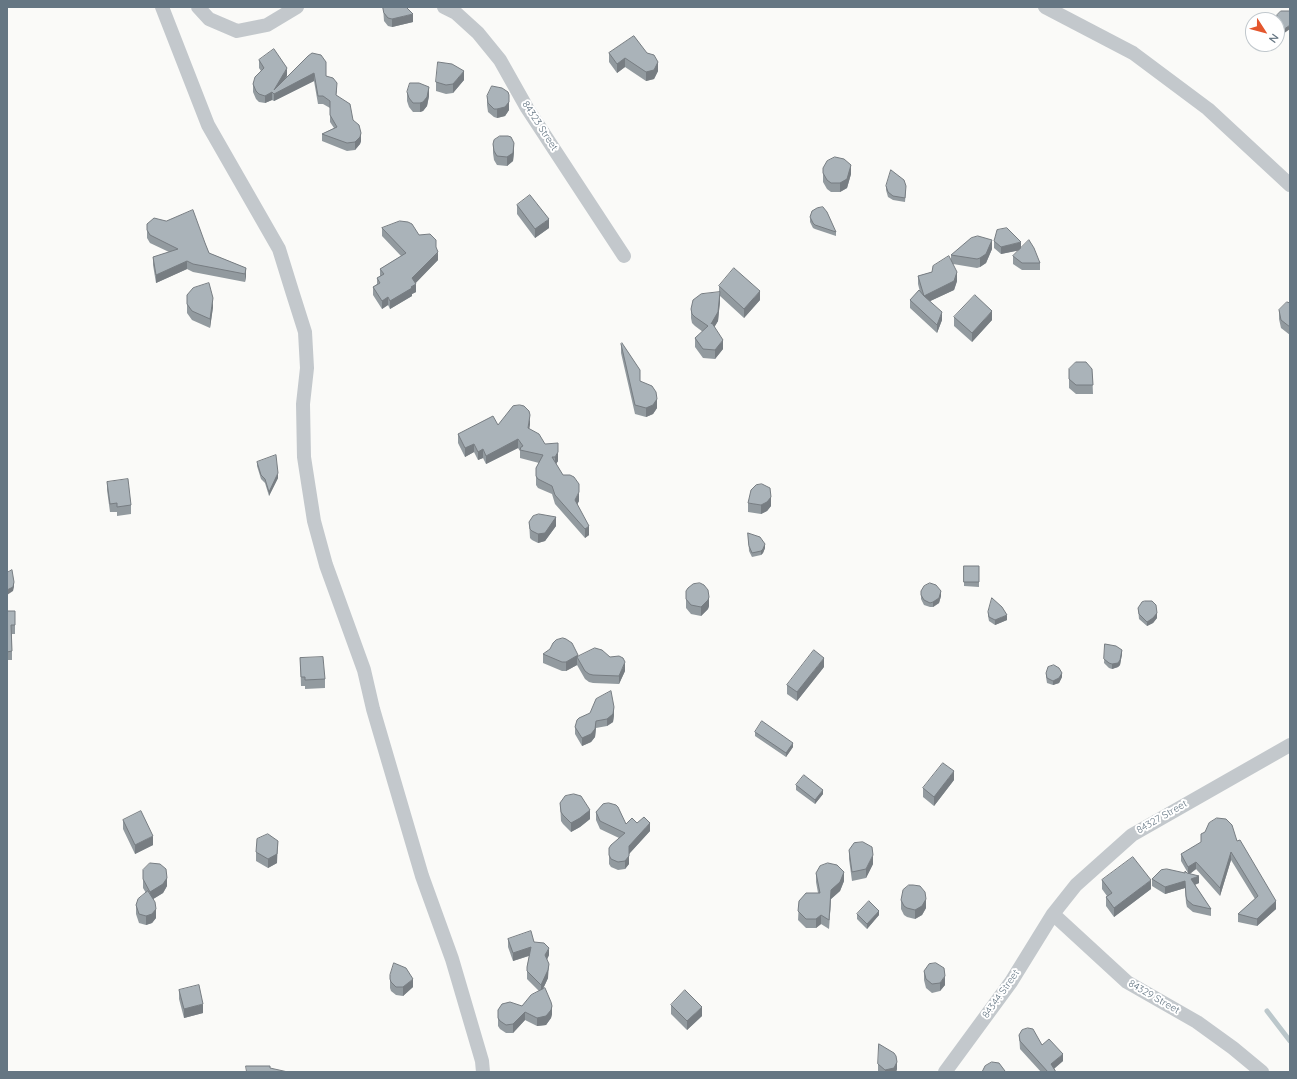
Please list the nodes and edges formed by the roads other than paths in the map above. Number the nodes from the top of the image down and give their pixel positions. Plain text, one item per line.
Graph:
1 (162, 7) edge
2 (198, 7) edge
3 (297, 7) edge
4 (444, 7) edge
5 (1045, 7) edge
6 (1290, 185) edge
7 (624, 256) dead end
8 (1290, 745) edge
9 (1052, 914) junction
10 (483, 1072) edge
11 (945, 1072) edge
12 (1262, 1072) edge

1 - 10 street
2 - 3 street
4 - 7 street, 84323 Street
5 - 6 street
8 - 9 street, 84327 Street
9 - 11 street, 84344 Street
9 - 12 street, 84329 Street

